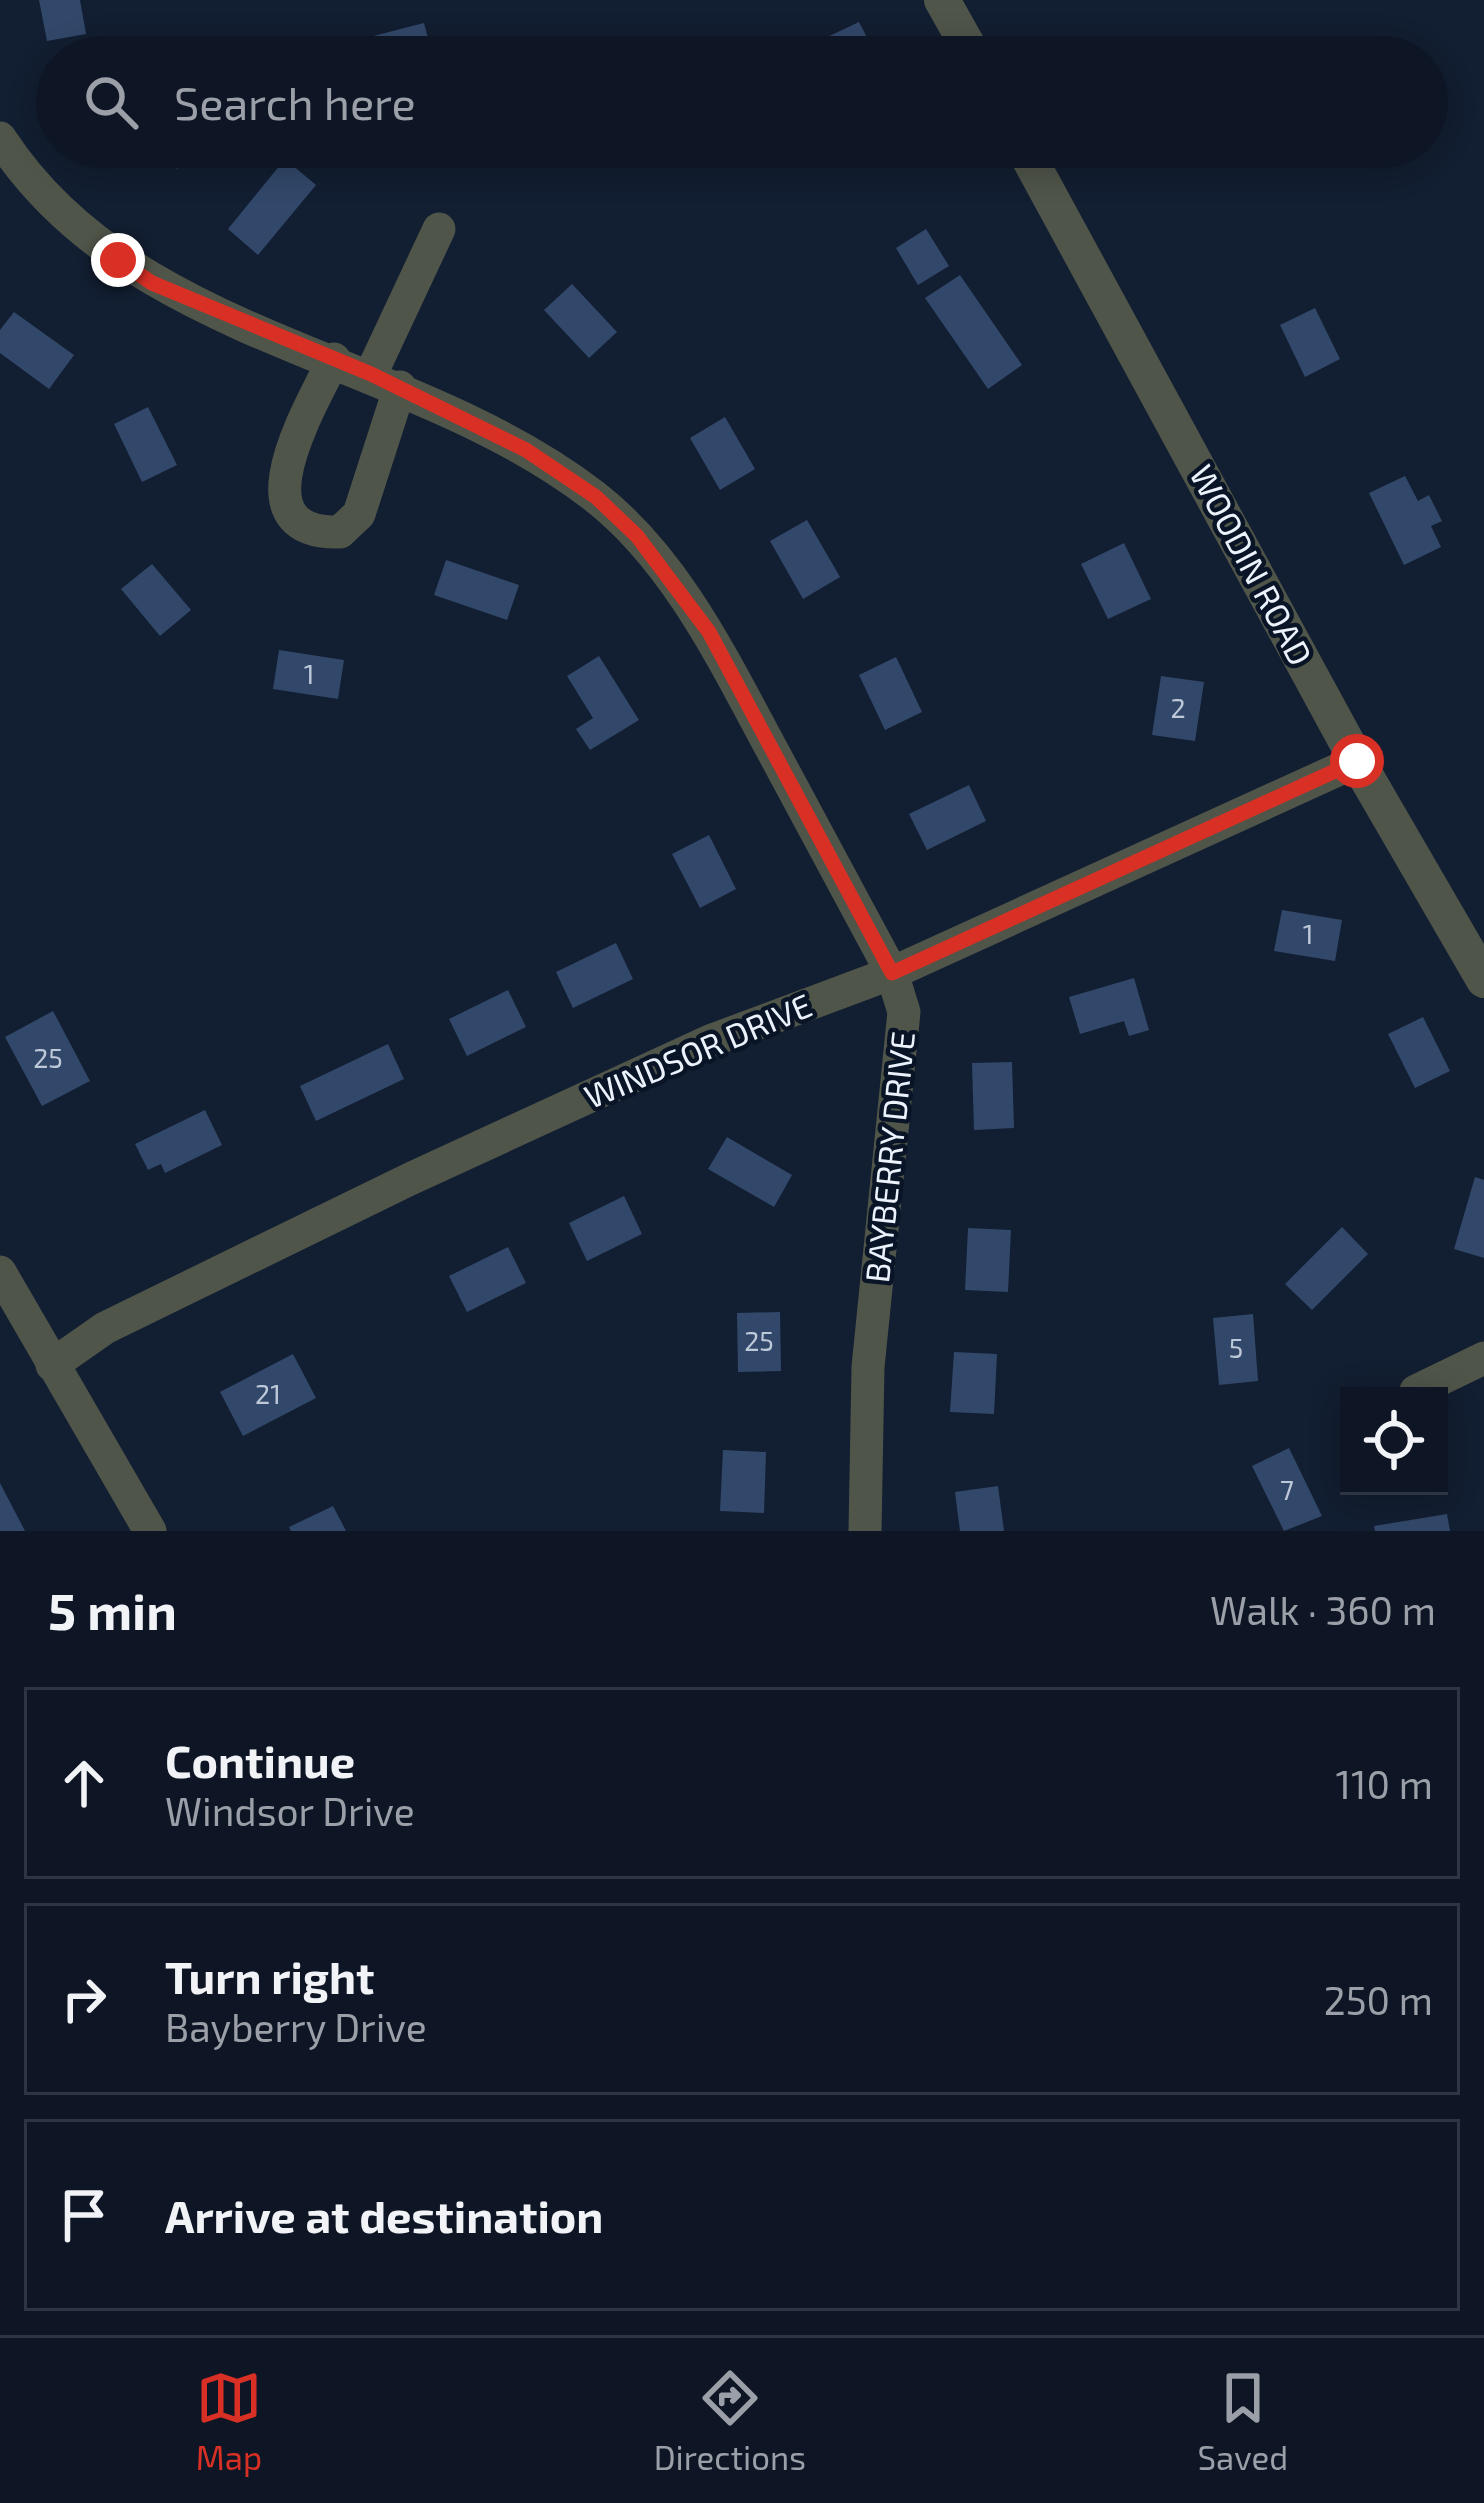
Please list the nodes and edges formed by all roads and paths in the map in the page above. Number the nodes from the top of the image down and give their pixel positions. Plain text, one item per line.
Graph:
1 (942, 0) edge
2 (962, 36) edge
3 (0, 138) edge
4 (1034, 168) edge
5 (439, 230) dead end
6 (334, 359) junction
7 (386, 381) junction
8 (1357, 761) junction
9 (892, 973) junction
10 (1484, 980) edge
11 (0, 1272) edge
12 (1484, 1358) edge
13 (52, 1364) junction
14 (1422, 1387) edge
15 (150, 1531) edge
16 (865, 1531) edge

1 - 2 street
3 - 6 street, BAYBERRY DRIVE
4 - 8 street, WOODIN ROAD
5 - 7 street
6 - 7 street, BAYBERRY DRIVE
6 - 7 street
7 - 9 street, BAYBERRY DRIVE
8 - 9 street, WINDSOR DRIVE
8 - 10 street, WOODIN ROAD
9 - 13 street, WINDSOR DRIVE
9 - 16 street, BAYBERRY DRIVE
11 - 13 street
12 - 14 street
13 - 15 street

